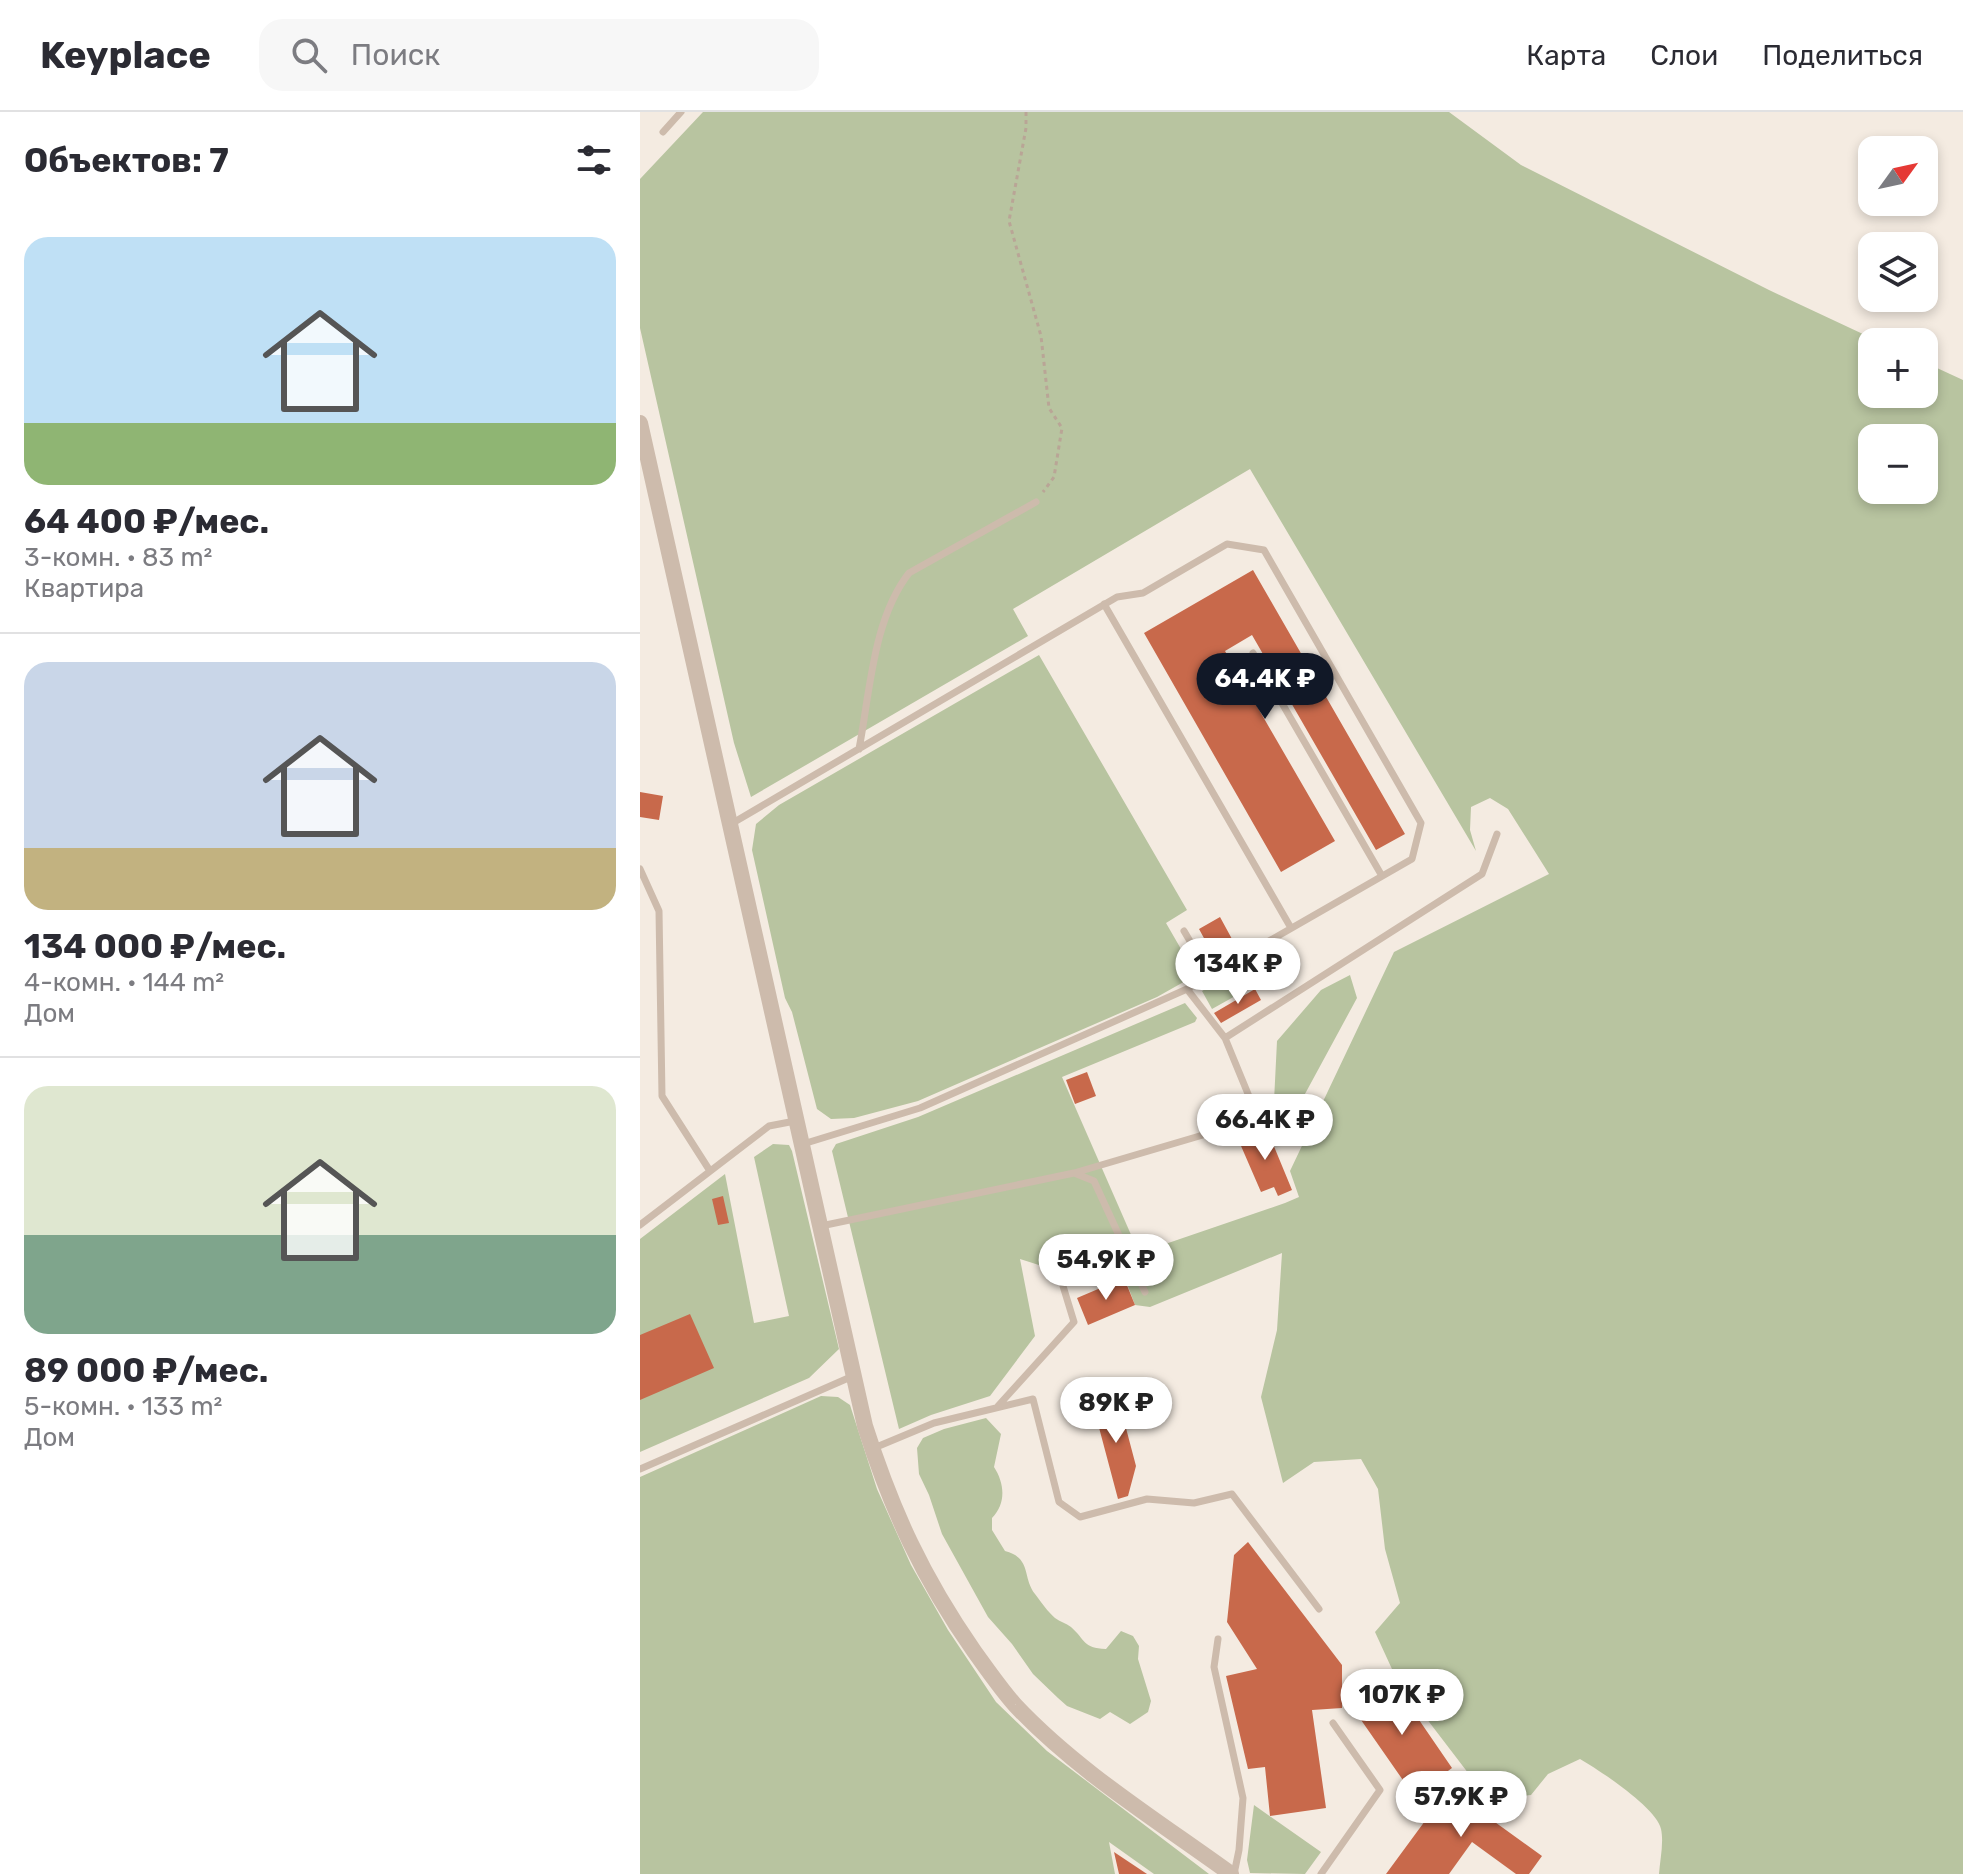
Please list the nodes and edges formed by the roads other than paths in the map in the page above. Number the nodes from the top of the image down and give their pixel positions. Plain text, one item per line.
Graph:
1 (681, 112) edge
2 (663, 132) dead end
3 (640, 423) edge
4 (1036, 502) road end
5 (1104, 604) junction
6 (1253, 653) dead end
7 (859, 749) junction
8 (731, 824) junction
9 (1497, 834) dead end
10 (640, 869) edge
11 (1382, 876) junction
12 (1291, 928) junction
13 (1184, 931) dead end
14 (1210, 975) junction
15 (1187, 989) junction
16 (1225, 1038) junction
17 (795, 1121) junction
18 (801, 1144) junction
19 (710, 1171) junction
20 (1074, 1173) junction
21 (640, 1225) edge
22 (819, 1226) junction
23 (1063, 1286) dead end
24 (1145, 1292) dead end
25 (853, 1376) junction
26 (997, 1408) junction
27 (872, 1449) junction
28 (640, 1469) edge
29 (1319, 1609) dead end
30 (1218, 1639) dead end
31 (1333, 1723) dead end
32 (1233, 1874) edge
33 (1321, 1874) edge

1 - 2 lane
3 - 8 street
4 - 7 lane
5 - 7 lane
5 - 11 lane
5 - 12 lane
6 - 11 lane
7 - 8 lane
8 - 17 street
9 - 16 lane
10 - 19 lane
11 - 12 lane
12 - 14 lane
13 - 14 lane
14 - 15 lane
15 - 16 lane
15 - 18 lane
16 - 20 lane
17 - 18 street
17 - 19 lane
18 - 22 street
19 - 21 lane
20 - 22 lane
20 - 24 lane
22 - 25 street
23 - 26 lane
25 - 27 street
25 - 28 lane
26 - 27 lane
26 - 29 lane
27 - 32 street
30 - 32 lane
31 - 33 lane

